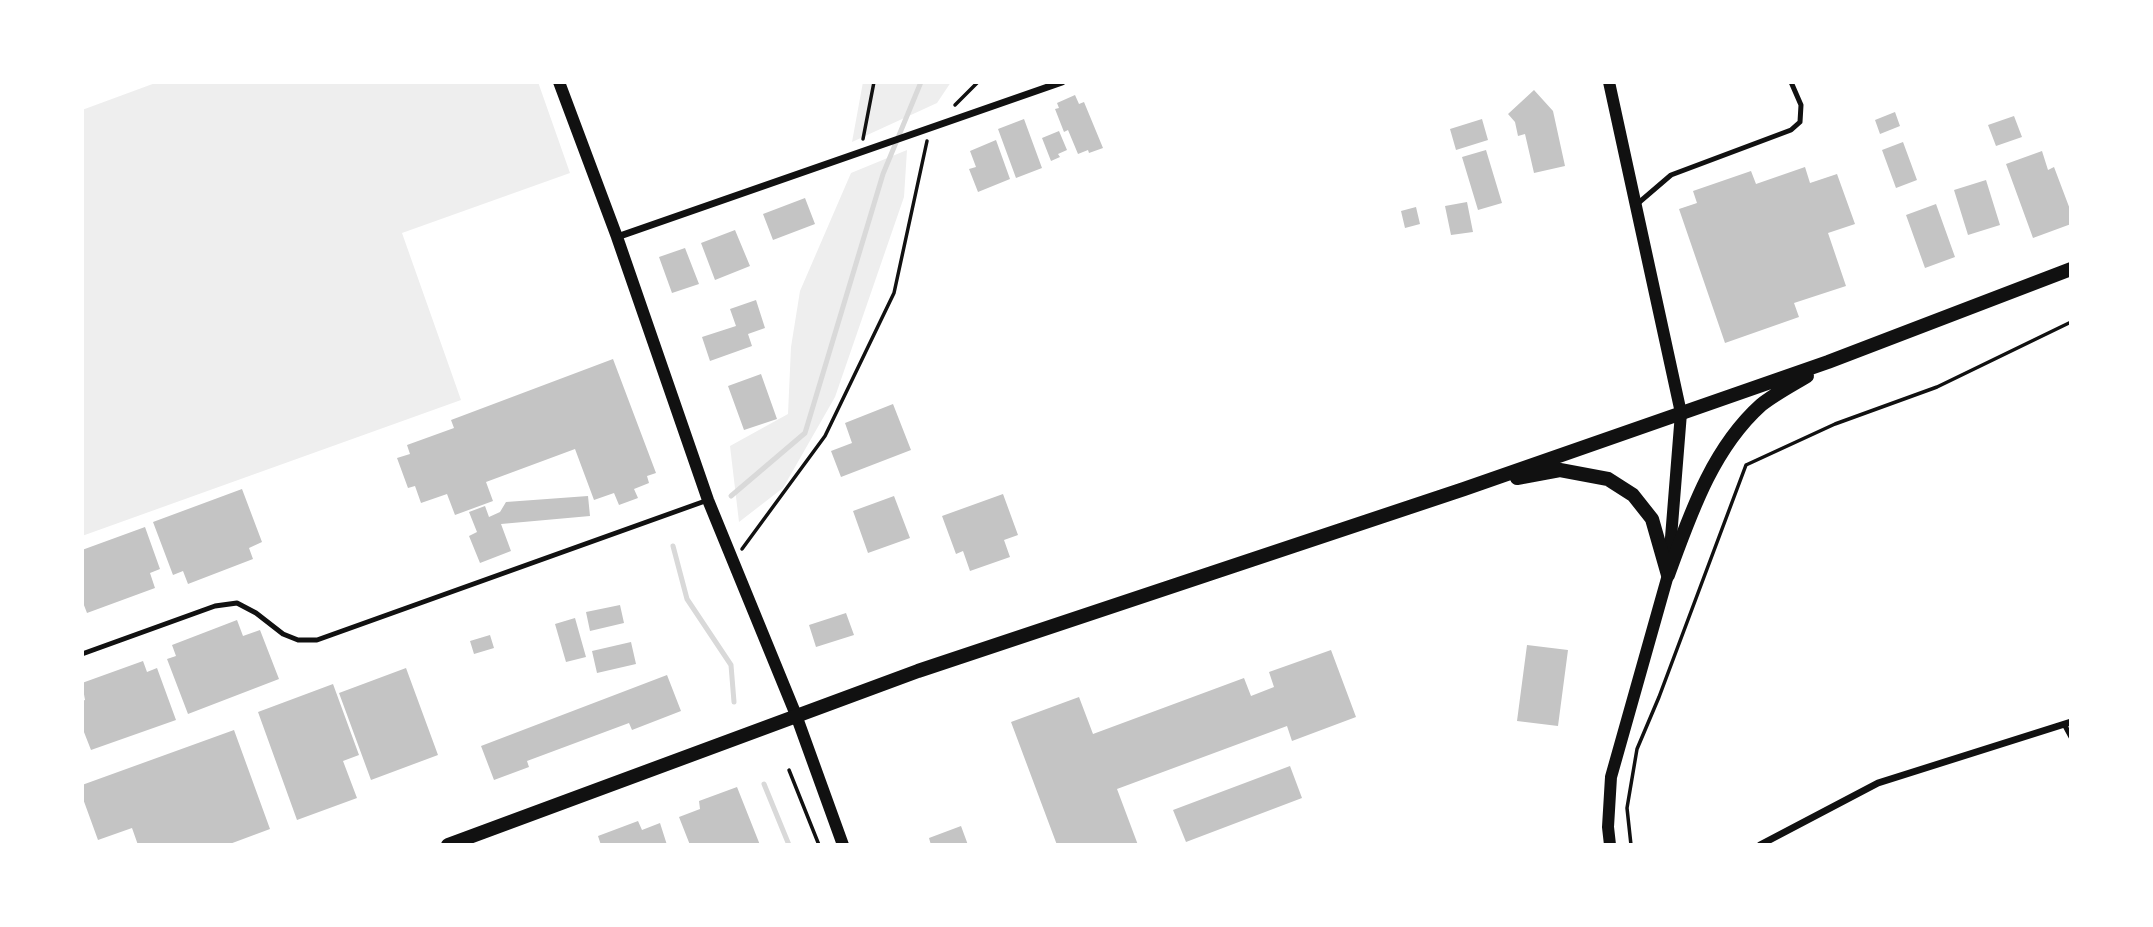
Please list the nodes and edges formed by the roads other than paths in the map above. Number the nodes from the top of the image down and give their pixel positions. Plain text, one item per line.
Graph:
1 (559, 82) edge
2 (1062, 82) edge
3 (1609, 82) edge
4 (1791, 82) edge
5 (1636, 205) junction
6 (617, 237) junction
7 (2071, 269) edge
8 (1828, 362) junction
9 (1681, 413) junction
10 (1464, 489) junction
11 (708, 500) junction
12 (1668, 575) junction
13 (82, 654) edge
14 (796, 715) junction
15 (2067, 722) edge
16 (2071, 737) edge
17 (448, 845) edge
18 (843, 845) edge
19 (1610, 845) edge
20 (1760, 845) edge

1 - 6 street
2 - 6 street
3 - 5 street
4 - 5 lane
5 - 9 street
6 - 11 street
7 - 8 main road
8 - 9 main road
8 - 12 main road
9 - 10 main road
9 - 12 street
10 - 12 main road
10 - 14 main road
11 - 13 lane
11 - 14 street
12 - 19 street
14 - 17 main road
14 - 18 street
15 - 16 lane
15 - 20 street

